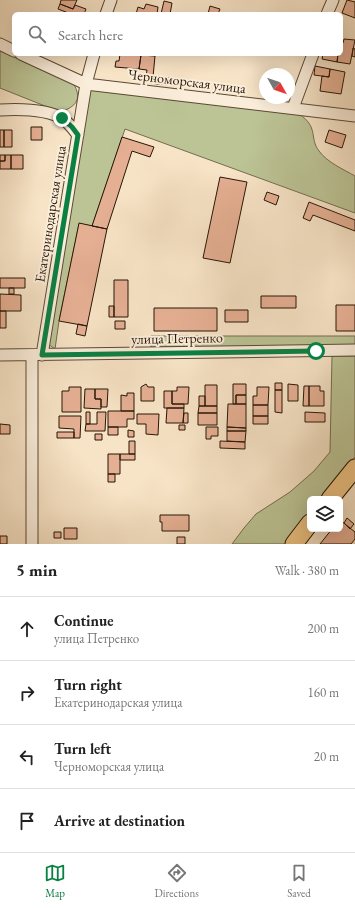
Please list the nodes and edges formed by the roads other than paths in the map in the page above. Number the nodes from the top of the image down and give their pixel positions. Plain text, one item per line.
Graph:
1 (111, 0) edge
2 (332, 0) edge
3 (107, 12) edge
4 (328, 12) edge
5 (0, 44) edge
6 (12, 50) edge
7 (25, 56) edge
8 (93, 56) edge
9 (312, 56) edge
10 (86, 84) junction
11 (293, 108) junction
12 (0, 110) edge
13 (355, 116) edge
14 (78, 135) junction
15 (355, 350) edge
16 (0, 355) edge
17 (37, 355) junction
18 (355, 468) edge
19 (332, 496) edge
20 (307, 528) edge
21 (32, 544) edge
22 (294, 544) edge

1 - 3 street
2 - 4 street
5 - 6 street
7 - 10 street, Черноморская улица
8 - 10 street, Екатеринодарская улица
9 - 11 street
10 - 11 street, Черноморская улица
10 - 14 street, Екатеринодарская улица
11 - 13 street, Черноморская улица
12 - 14 street
14 - 17 street, Екатеринодарская улица
15 - 17 street, улица Петренко
16 - 17 street, улица Петренко
17 - 21 street, Екатеринодарская улица
18 - 19 main road
20 - 22 main road

